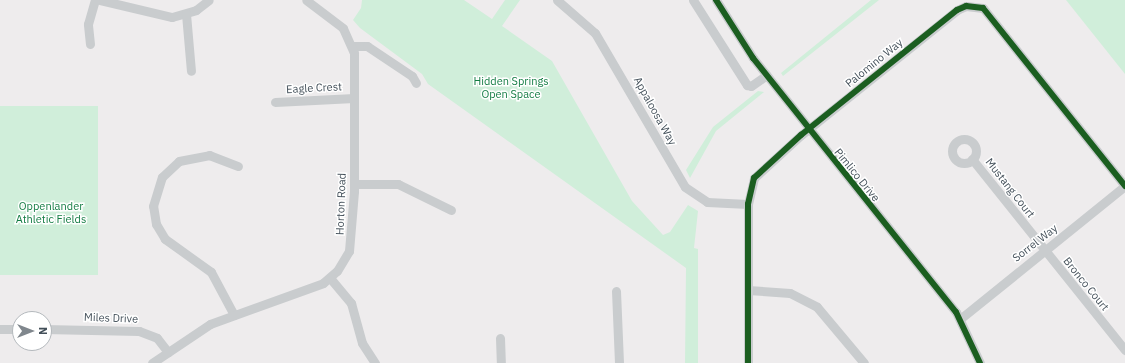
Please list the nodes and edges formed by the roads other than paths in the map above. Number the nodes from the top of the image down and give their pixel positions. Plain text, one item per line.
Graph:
1 (95, 0) edge
2 (100, 0) edge
3 (209, 0) edge
4 (306, 0) edge
5 (557, 0) edge
6 (693, 0) edge
7 (716, 0) edge
8 (186, 14) junction
9 (90, 44) dead end
10 (353, 46) junction
11 (191, 71) dead end
12 (767, 75) junction
13 (416, 83) dead end
14 (354, 98) junction
15 (275, 102) dead end
16 (808, 130) junction
17 (972, 160) dead end
18 (238, 166) dead end
19 (354, 184) junction
20 (1125, 186) edge
21 (748, 204) junction
22 (451, 210) dead end
23 (1044, 251) junction
24 (330, 278) junction
25 (748, 290) junction
26 (616, 291) dead end
27 (234, 315) junction
28 (960, 319) junction
29 (0, 329) edge
30 (12, 329) edge
31 (52, 329) edge
32 (500, 338) dead end
33 (1125, 350) edge
34 (168, 352) junction
35 (152, 363) edge
36 (375, 363) edge
37 (502, 363) edge
38 (619, 363) edge
39 (748, 363) edge
40 (864, 363) edge
41 (980, 363) edge

1 - 9 street
2 - 8 street
3 - 8 street
4 - 10 street, Horton Road
5 - 21 street, Appaloosa Way
6 - 12 street
7 - 12 street, Pimlico Drive
8 - 11 street
10 - 13 street
10 - 14 street, Horton Road
12 - 16 street, Pimlico Drive
14 - 15 street, Eagle Crest
14 - 19 street, Horton Road
16 - 20 street, Palomino Way
16 - 21 street, Palomino Way
16 - 28 street, Pimlico Drive
17 - 23 street, Mustang Court
18 - 27 street
19 - 22 street
19 - 24 street, Horton Road
20 - 23 street, Sorrel Way
21 - 25 street, Palomino Way
23 - 28 street, Sorrel Way
23 - 33 street, Bronco Court
24 - 27 street, Horton Road
24 - 36 street
25 - 39 street, Palomino Way
25 - 40 street
26 - 38 street
27 - 34 street, Horton Road
28 - 41 street, Pimlico Drive
29 - 30 street
31 - 34 street, Miles Drive
32 - 37 street
34 - 35 street, Horton Road

